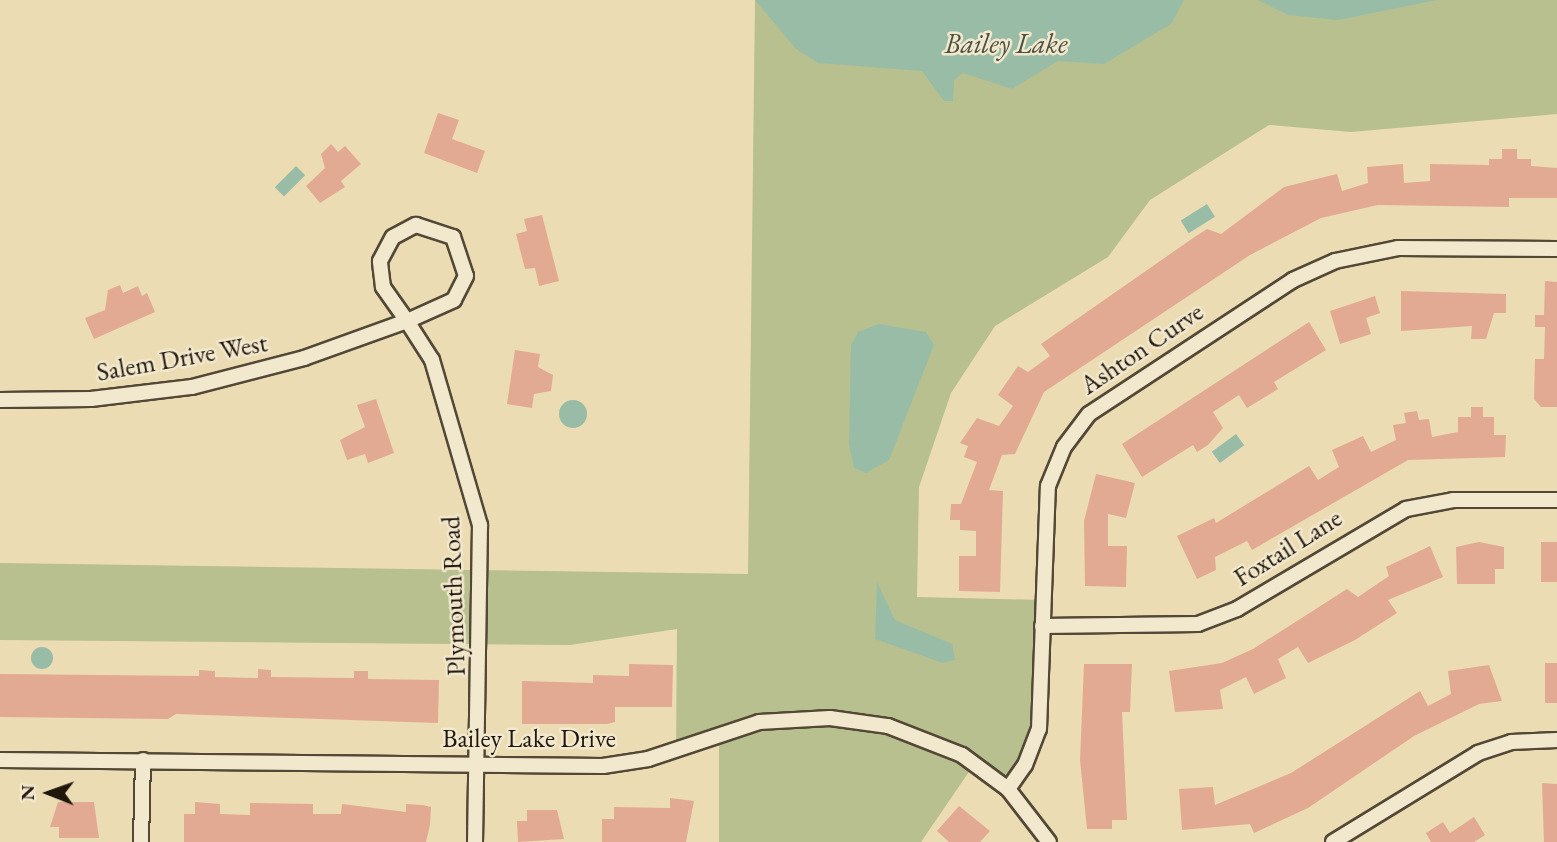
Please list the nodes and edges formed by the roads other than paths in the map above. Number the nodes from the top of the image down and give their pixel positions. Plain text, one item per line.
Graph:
1 (1557, 248) edge
2 (407, 321) junction
3 (0, 400) edge
4 (1557, 500) edge
5 (1042, 626) junction
6 (1557, 740) edge
7 (0, 760) edge
8 (143, 760) junction
9 (476, 764) junction
10 (1008, 789) junction
11 (141, 842) edge
12 (475, 842) edge
13 (1049, 842) edge
14 (1333, 842) edge

1 - 5 street, Ashton Curve
2 - 2 street, Salem Drive West
2 - 3 street, Salem Drive West
2 - 9 street, Plymouth Road
4 - 5 street, Foxtail Lane
5 - 10 street, Ashton Curve
6 - 14 street
7 - 8 street, Bailey Lake Drive
8 - 9 street, Bailey Lake Drive
8 - 11 street
9 - 10 street, Bailey Lake Drive
9 - 12 street, Plymouth Road
10 - 13 street, Bailey Lake Drive

